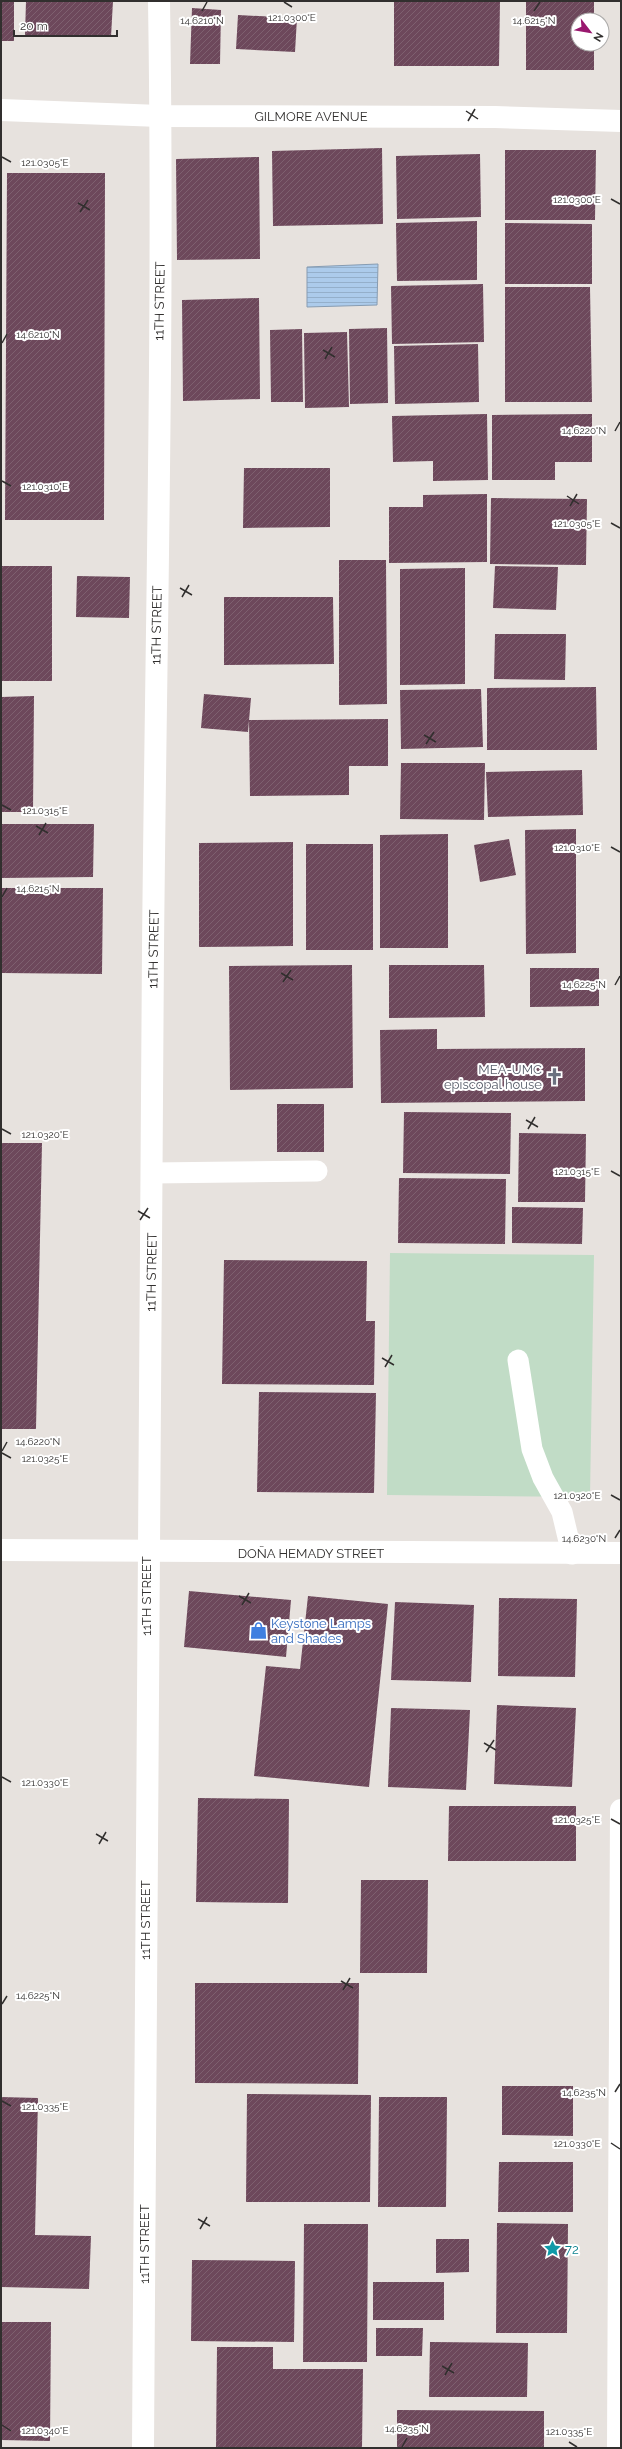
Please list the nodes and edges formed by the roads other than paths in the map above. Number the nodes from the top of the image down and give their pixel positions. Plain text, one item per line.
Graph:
1 (159, 1) edge
2 (1, 110) edge
3 (160, 116) junction
4 (621, 121) edge
5 (317, 1171) dead end
6 (152, 1173) junction
7 (518, 1360) dead end
8 (1, 1550) edge
9 (146, 1552) junction
10 (621, 1553) edge
11 (572, 1554) junction
12 (621, 1810) edge
13 (143, 2448) edge
14 (618, 2448) edge

1 - 3 street, 11TH STREET
2 - 3 street, GILMORE AVENUE
3 - 4 street, GILMORE AVENUE
3 - 6 street, 11TH STREET
5 - 6 lane
6 - 9 street, 11TH STREET
7 - 11 lane
8 - 9 street, DOÑA HEMADY STREET
9 - 11 street, DOÑA HEMADY STREET
9 - 13 street, 11TH STREET
10 - 11 street, DOÑA HEMADY STREET
12 - 14 street

